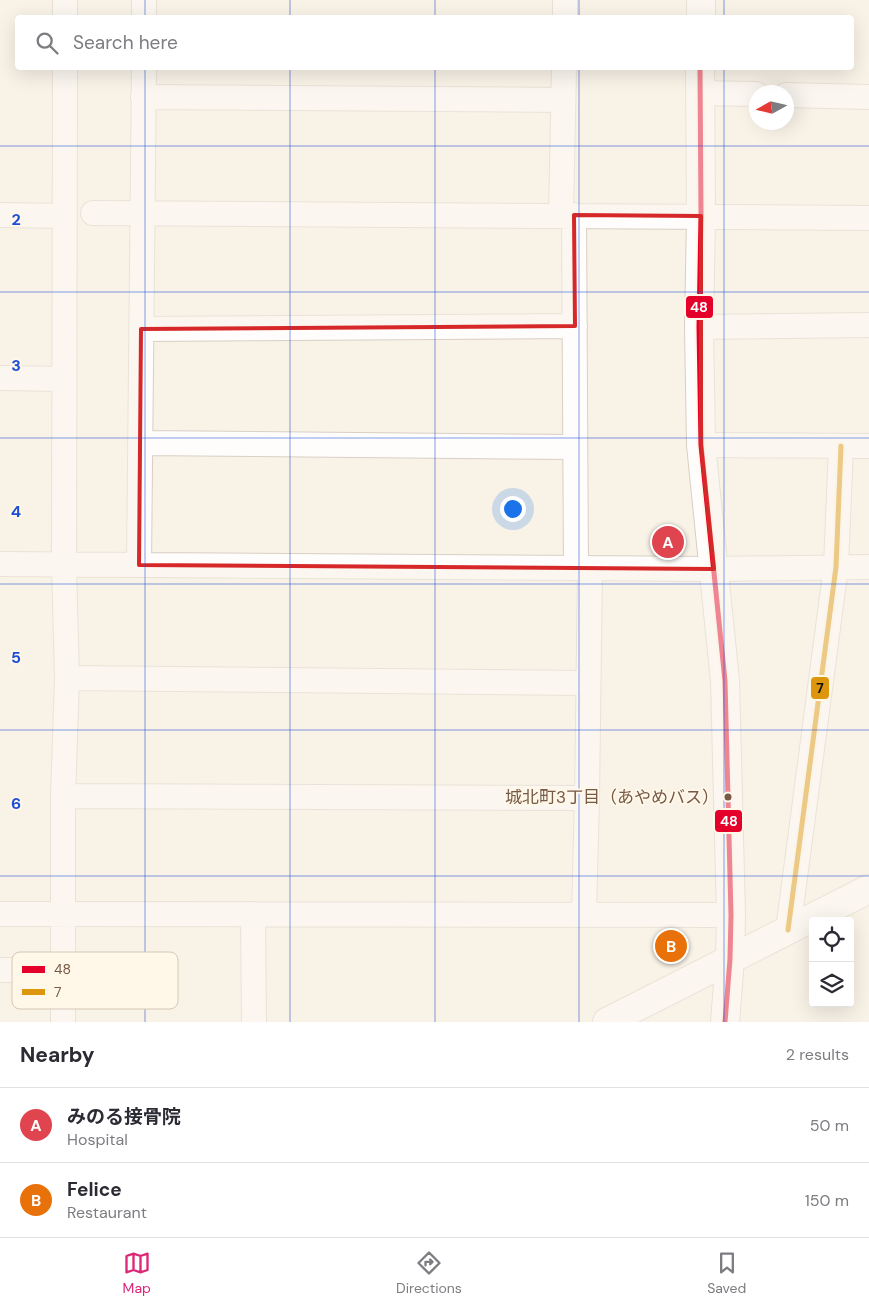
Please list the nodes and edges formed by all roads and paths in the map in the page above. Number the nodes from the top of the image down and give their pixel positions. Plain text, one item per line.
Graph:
1 (65, 0) edge
2 (144, 0) edge
3 (565, 0) edge
4 (701, 0) edge
5 (65, 15) edge
6 (144, 15) edge
7 (565, 15) edge
8 (701, 15) edge
9 (65, 70) edge
10 (144, 70) edge
11 (564, 70) edge
12 (700, 80) edge
13 (749, 92) edge
14 (794, 95) edge
15 (143, 97) junction
16 (869, 97) edge
17 (563, 100) junction
18 (93, 213) dead end
19 (141, 213) junction
20 (0, 215) edge
21 (568, 215) junction
22 (65, 216) junction
23 (701, 216) junction
24 (869, 218) edge
25 (869, 325) edge
26 (575, 326) junction
27 (699, 327) junction
28 (141, 328) junction
29 (0, 378) edge
30 (64, 379) junction
31 (140, 443) junction
32 (701, 445) junction
33 (841, 446) junction
34 (869, 446) edge
35 (576, 447) junction
36 (0, 564) edge
37 (64, 564) junction
38 (139, 565) junction
39 (869, 567) edge
40 (583, 568) junction
41 (836, 568) junction
42 (714, 569) junction
43 (66, 678) junction
44 (588, 683) junction
45 (64, 796) junction
46 (588, 798) junction
47 (869, 889) edge
48 (0, 914) edge
49 (63, 914) junction
50 (253, 914) junction
51 (584, 915) junction
52 (731, 915) junction
53 (788, 930) junction
54 (63, 952) edge
55 (730, 959) junction
56 (63, 1009) edge
57 (609, 1021) edge
58 (729, 1021) edge
59 (63, 1022) edge
60 (254, 1022) edge

1 - 5 street
2 - 6 street
3 - 7 street
4 - 8 street
9 - 22 street
10 - 15 street
11 - 17 street
12 - 13 street
12 - 23 street
14 - 16 street
15 - 17 street
15 - 19 street
17 - 21 street
18 - 19 street
19 - 21 street
19 - 28 street
20 - 22 street
21 - 23 street
21 - 26 street
22 - 30 street
23 - 24 street
23 - 27 street
25 - 27 street
26 - 28 street
26 - 35 street
27 - 32 street
28 - 31 street
29 - 30 street
30 - 37 street
31 - 35 street
31 - 38 street
32 - 33 street
32 - 42 street
33 - 34 street
33 - 41 street
35 - 40 street
36 - 37 street
37 - 38 street
37 - 43 street
38 - 40 street
39 - 41 street
40 - 42 street
40 - 44 street
41 - 42 street
41 - 53 street
42 - 52 street
43 - 44 street
43 - 45 street
44 - 46 street
45 - 46 street
45 - 49 street
46 - 51 street
47 - 53 street
48 - 49 street
49 - 50 street
49 - 54 street
50 - 51 street
50 - 60 street
51 - 52 street
52 - 55 street
53 - 55 street
55 - 57 street
55 - 58 street
56 - 59 street

